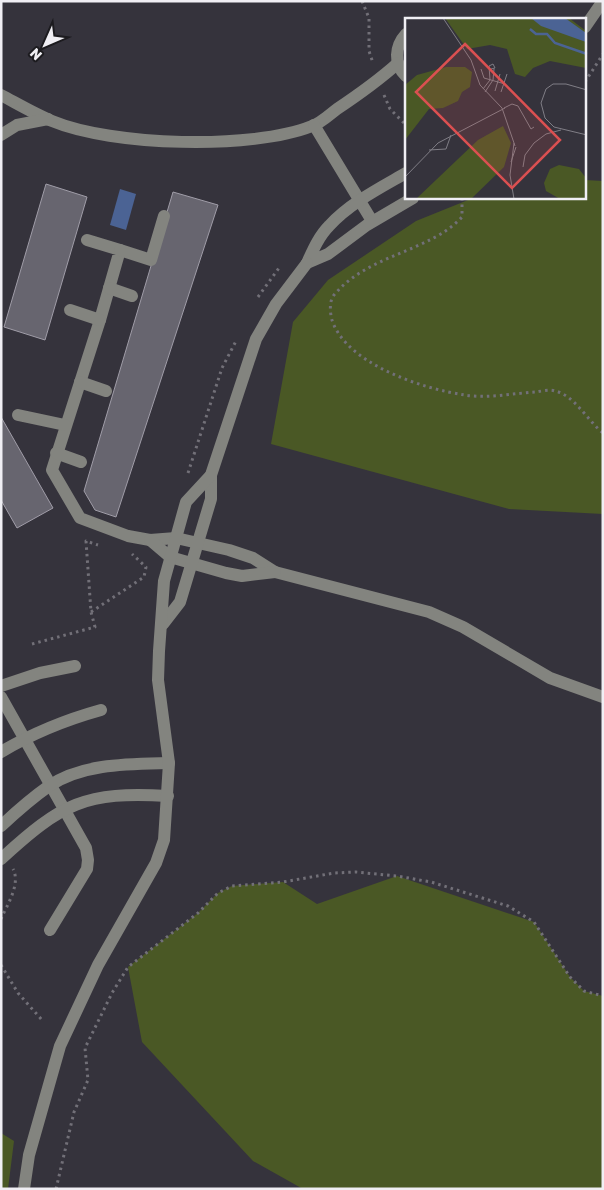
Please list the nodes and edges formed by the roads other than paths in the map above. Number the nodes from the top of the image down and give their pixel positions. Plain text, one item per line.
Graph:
1 (603, 1) edge
2 (586, 26) edge
3 (405, 36) edge
4 (398, 63) junction
5 (405, 74) edge
6 (1, 95) edge
7 (48, 119) junction
8 (314, 125) junction
9 (1, 135) edge
10 (405, 174) edge
11 (410, 199) edge
12 (360, 201) junction
13 (164, 216) dead end
14 (372, 221) junction
15 (87, 240) dead end
16 (120, 250) junction
17 (307, 262) junction
18 (109, 288) junction
19 (132, 296) dead end
20 (70, 310) dead end
21 (100, 320) junction
22 (80, 382) junction
23 (106, 391) dead end
24 (18, 415) dead end
25 (65, 425) junction
26 (56, 452) junction
27 (81, 462) dead end
28 (211, 474) junction
29 (176, 538) junction
30 (150, 540) junction
31 (198, 543) junction
32 (170, 557) junction
33 (192, 564) junction
34 (274, 572) junction
35 (163, 624) junction
36 (76, 666) dead end
37 (1, 686) edge
38 (1, 697) edge
39 (603, 697) edge
40 (101, 710) dead end
41 (23, 738) junction
42 (1, 752) edge
43 (169, 763) junction
44 (50, 785) junction
45 (168, 796) junction
46 (65, 808) junction
47 (1, 826) edge
48 (2, 858) edge
49 (50, 930) dead end
50 (24, 1189) edge

1 - 2 street
3 - 4 street
4 - 5 street
4 - 8 street
6 - 7 street
7 - 8 street
7 - 9 street
8 - 12 street
10 - 12 street
11 - 14 street
12 - 14 street
12 - 17 street
13 - 16 street
14 - 17 street
15 - 16 street
16 - 18 street
17 - 28 street
18 - 19 street
18 - 21 street
20 - 21 street
21 - 22 street
22 - 23 street
22 - 25 street
24 - 25 street
25 - 26 street
26 - 27 street
26 - 30 street
28 - 29 street
28 - 31 street
29 - 30 street
29 - 31 street
29 - 32 street
30 - 32 street
31 - 33 street
31 - 34 street
32 - 33 street
32 - 35 street
33 - 34 street
33 - 35 street
34 - 39 street
35 - 43 street
36 - 37 street
38 - 41 street
40 - 41 street
41 - 42 street
41 - 44 street
43 - 44 street
43 - 45 street
44 - 46 street
44 - 47 street
45 - 46 street
45 - 50 street
46 - 48 street
46 - 49 street

